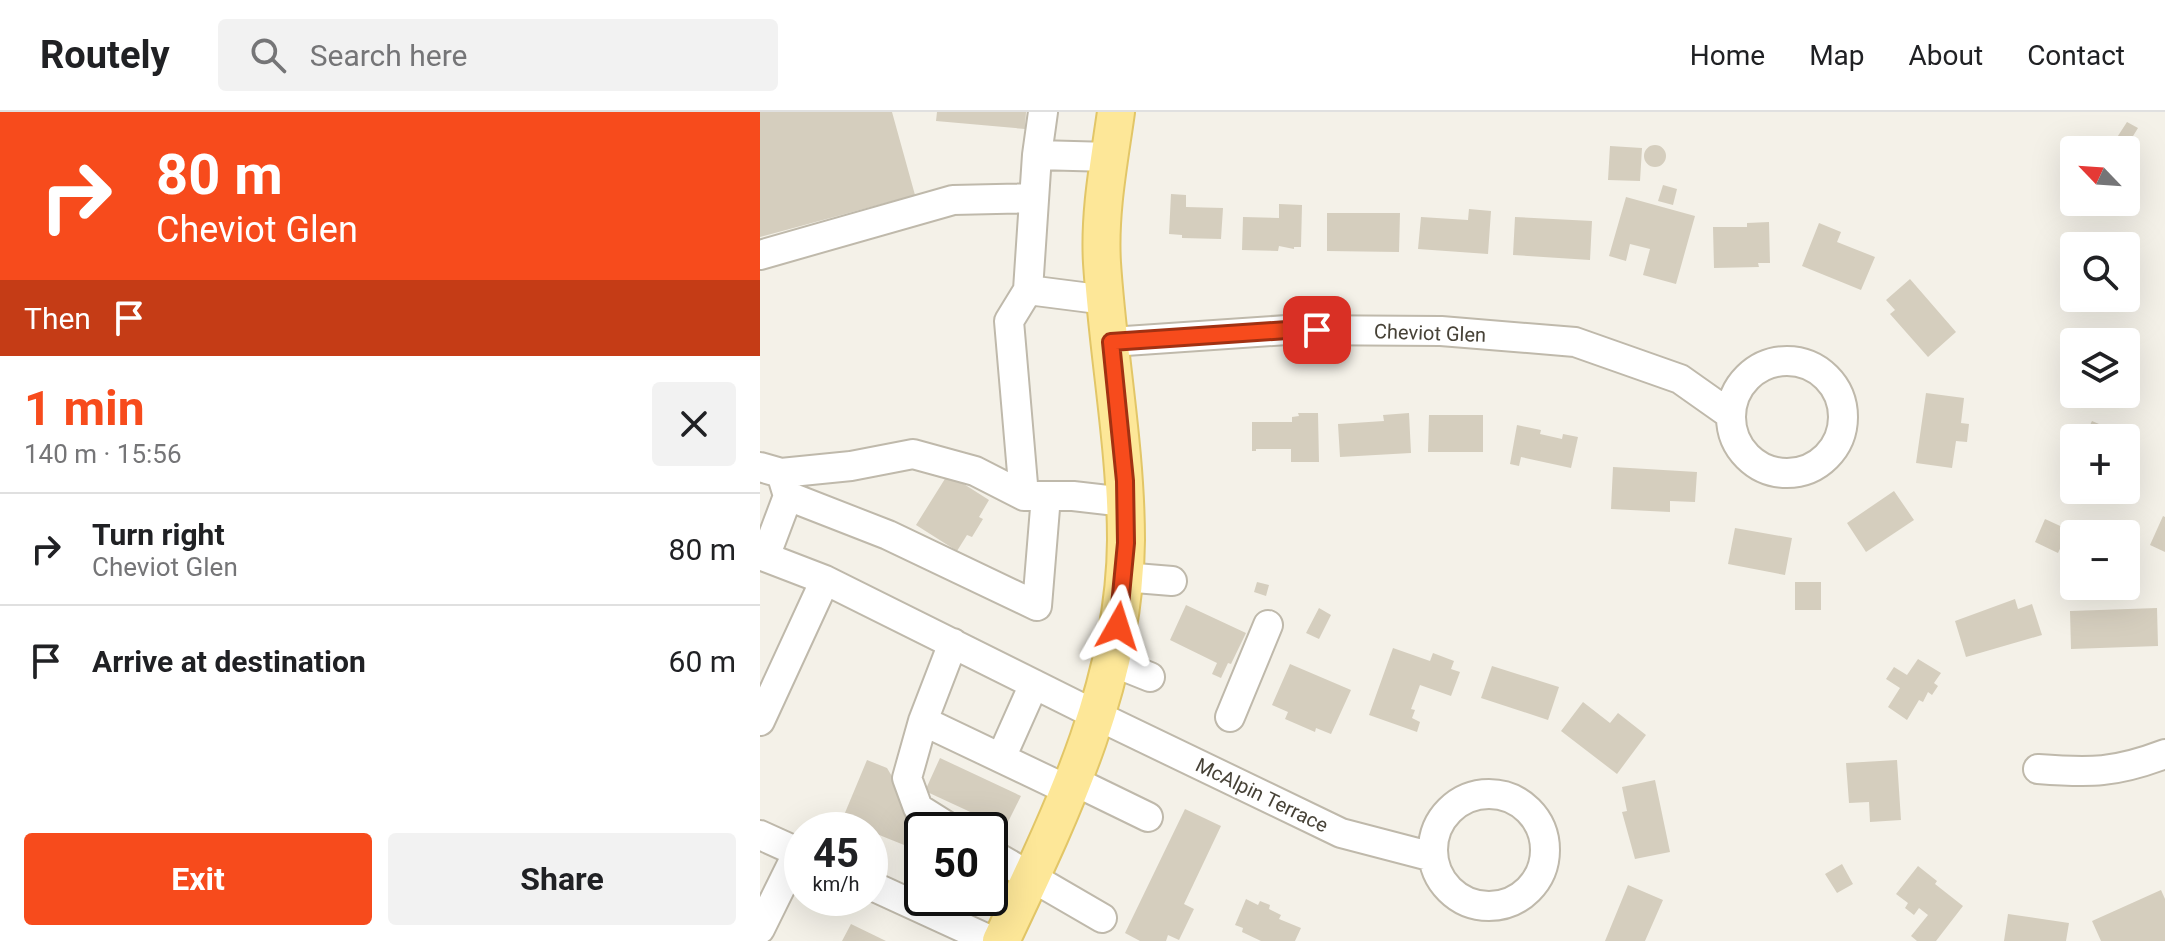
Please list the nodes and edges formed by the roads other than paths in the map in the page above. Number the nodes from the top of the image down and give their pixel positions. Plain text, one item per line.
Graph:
1 (1043, 112) edge
2 (1116, 112) edge
3 (1037, 155) junction
4 (1110, 157) junction
5 (1034, 198) junction
6 (760, 255) edge
7 (1028, 290) junction
8 (1106, 300) junction
9 (1111, 342) junction
10 (1731, 415) dead end
11 (776, 479) edge
12 (1035, 496) junction
13 (1125, 502) junction
14 (763, 556) edge
15 (1123, 577) junction
16 (825, 580) junction
17 (1172, 581) dead end
18 (1268, 625) dead end
19 (953, 643) junction
20 (1110, 661) junction
21 (1150, 677) dead end
22 (1034, 684) junction
23 (1098, 716) junction
24 (1230, 717) dead end
25 (760, 721) edge
26 (923, 721) junction
27 (2165, 754) edge
28 (1001, 758) junction
29 (2038, 769) dead end
30 (1073, 782) junction
31 (924, 812) edge
32 (1148, 817) dead end
33 (760, 835) edge
34 (784, 846) edge
35 (1433, 857) junction
36 (1008, 864) edge
37 (1031, 878) junction
38 (784, 883) edge
39 (888, 893) edge
40 (1102, 918) dead end
41 (760, 929) edge
42 (992, 941) edge
43 (1001, 941) edge

1 - 3 street
2 - 4 main road
3 - 4 street
3 - 5 street
4 - 8 main road
5 - 6 street
5 - 7 street
7 - 8 street
7 - 12 street
8 - 9 main road
9 - 10 street, Cheviot Glen
9 - 13 main road
11 - 12 street
11 - 12 street
11 - 14 street
12 - 13 street
13 - 15 main road
14 - 16 street, McAlpin Terrace
15 - 17 street
15 - 20 main road
16 - 19 street, McAlpin Terrace
16 - 25 street
18 - 24 street
19 - 22 street, McAlpin Terrace
19 - 26 street
20 - 21 street
20 - 23 main road
22 - 23 street, McAlpin Terrace
22 - 28 street
23 - 30 main road
23 - 35 street, McAlpin Terrace
26 - 28 street
26 - 31 street
27 - 29 street
28 - 30 street
30 - 32 street
30 - 37 main road
33 - 34 street
35 - 35 street
36 - 37 street
37 - 40 street
37 - 43 main road
38 - 41 street
39 - 42 street

